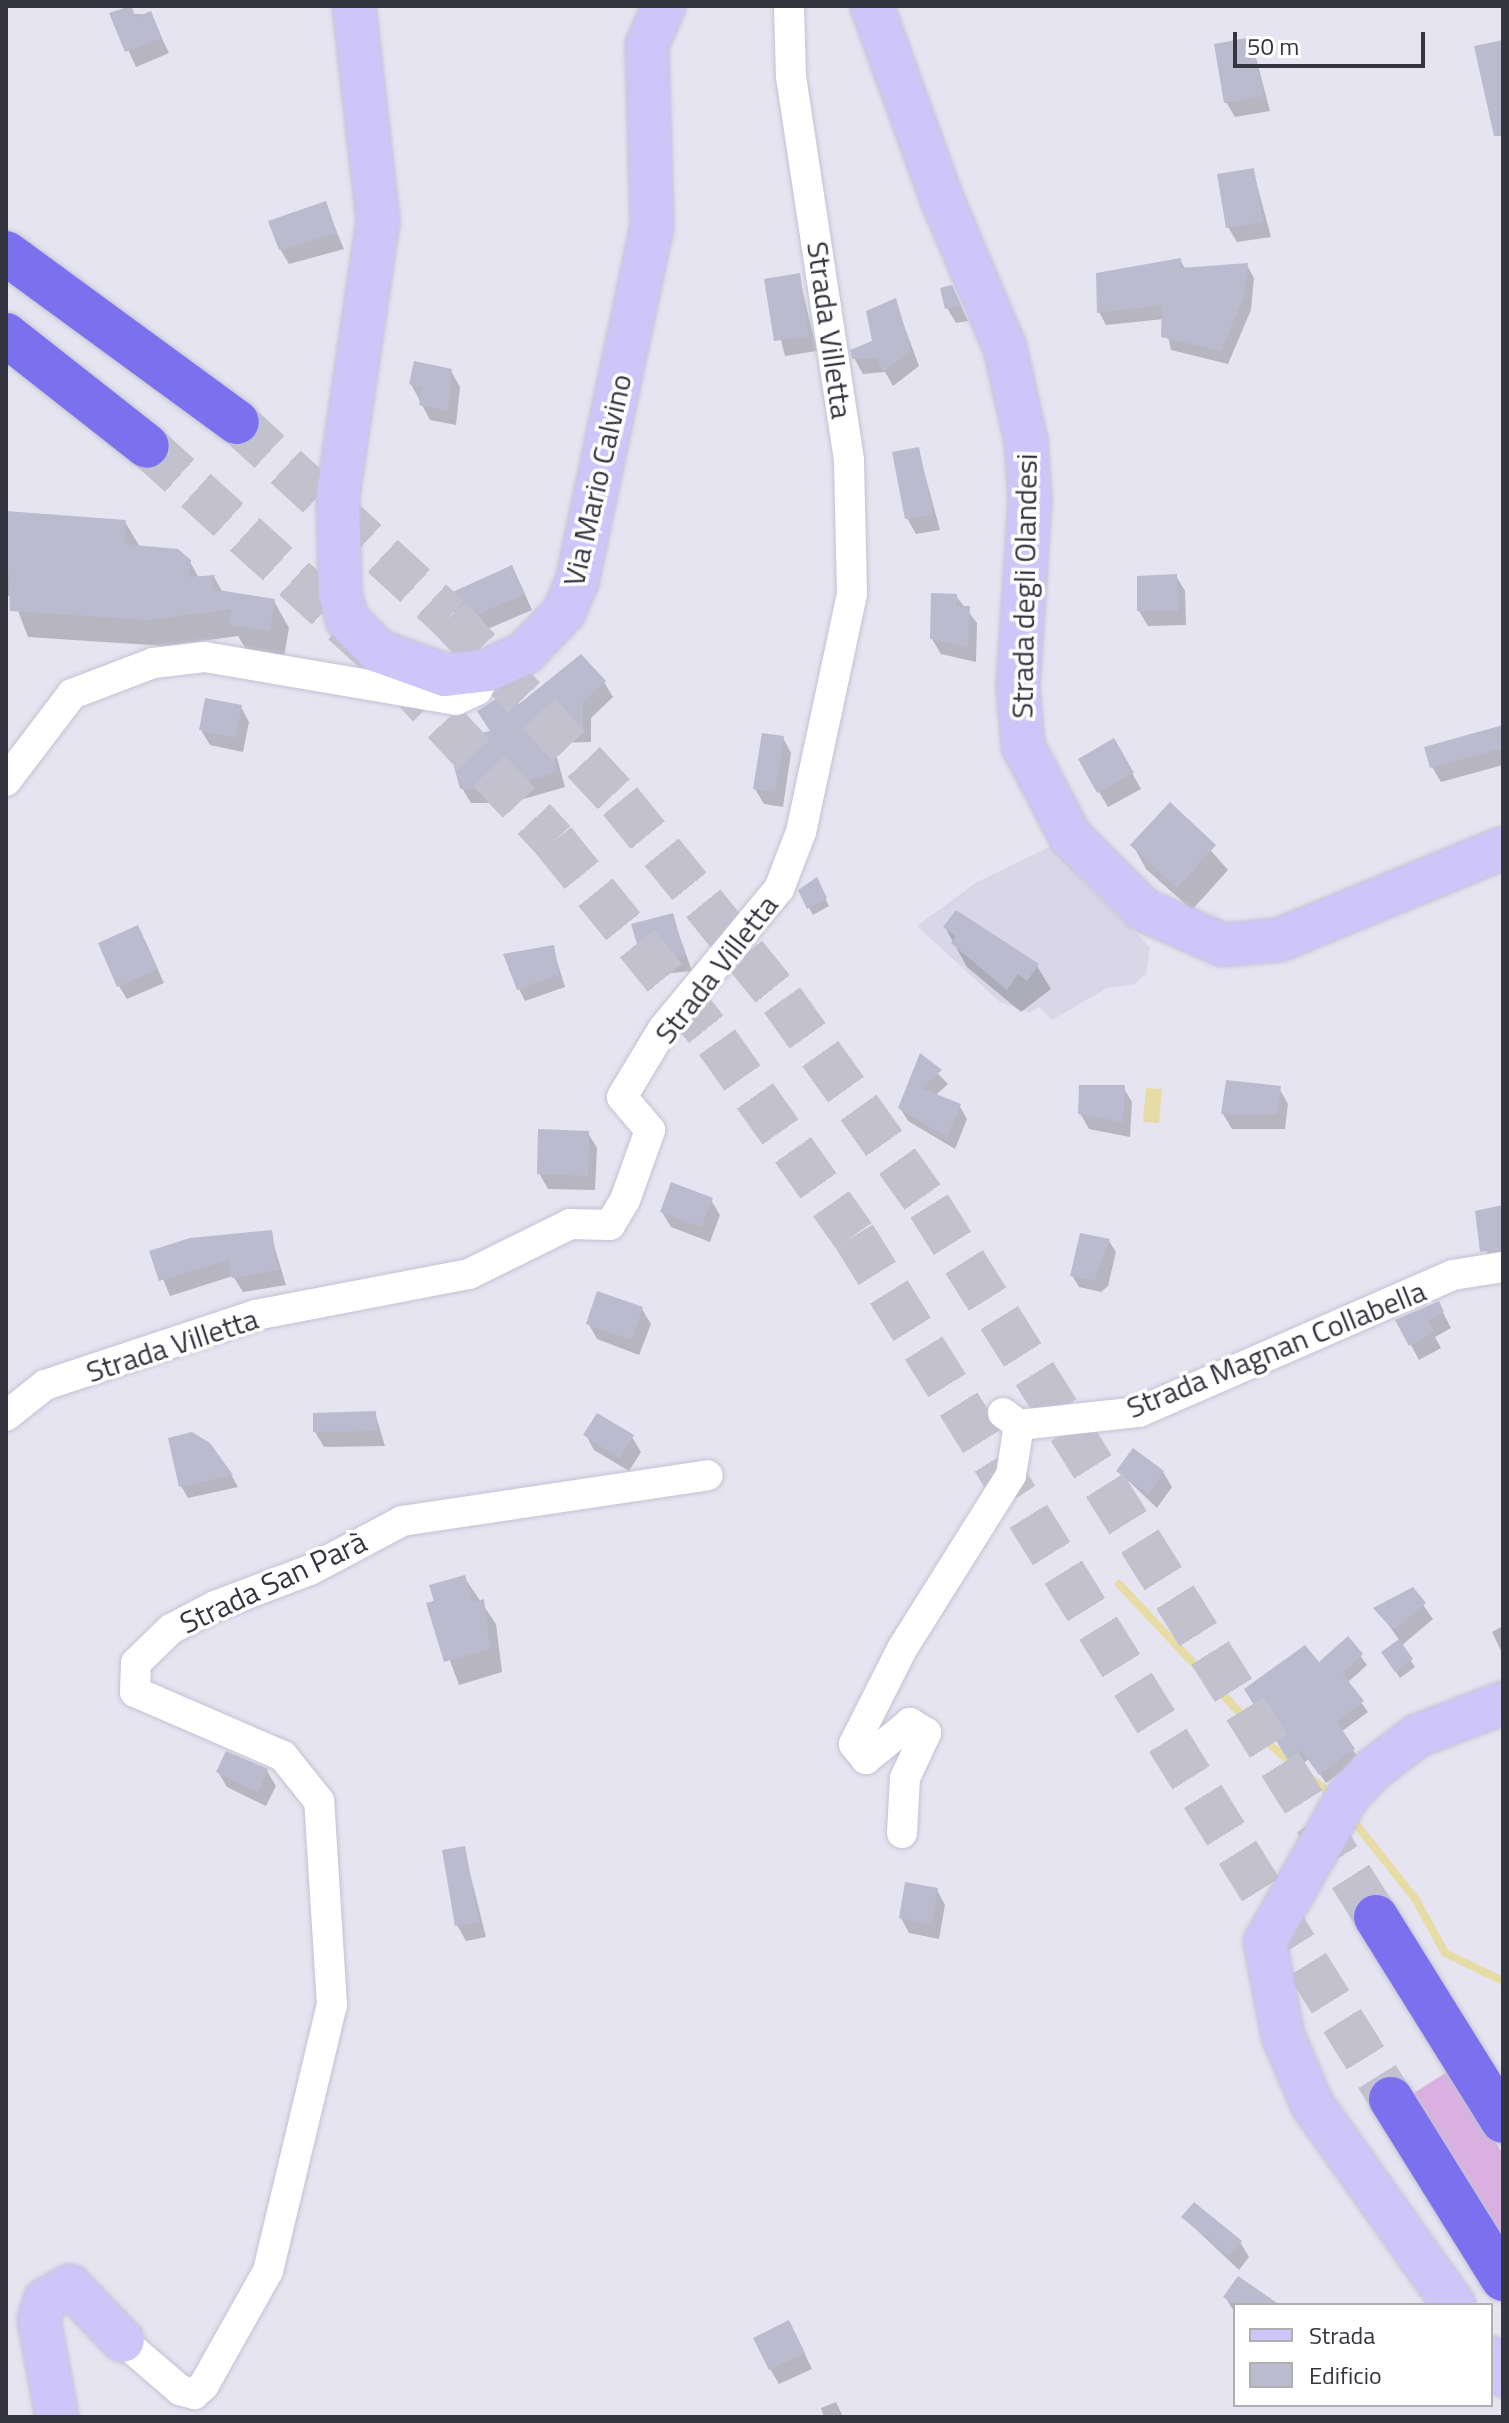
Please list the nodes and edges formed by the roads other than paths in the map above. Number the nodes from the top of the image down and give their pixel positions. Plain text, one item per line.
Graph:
1 (354, 6) edge
2 (664, 6) edge
3 (789, 6) edge
4 (872, 6) edge
5 (6, 253) edge
6 (6, 335) edge
7 (237, 422) tunnel mouth
8 (147, 446) tunnel mouth
9 (488, 670) junction
10 (6, 781) edge
11 (1503, 848) edge
12 (1503, 1267) edge
13 (6, 1416) edge
14 (708, 1475) dead end
15 (1503, 1703) edge
16 (902, 1833) dead end
17 (1376, 1917) tunnel mouth
18 (1391, 2099) tunnel mouth
19 (1503, 2121) edge
20 (1503, 2279) edge
21 (1453, 2303) edge
22 (123, 2341) joint
23 (57, 2417) edge

1 - 9 street
2 - 9 street, Via Mario Calvino
3 - 13 street, Strada Villetta
4 - 11 street, Strada degli Olandesi
5 - 7 highway
6 - 8 highway
9 - 10 street
12 - 16 street, Strada Magnan Collabella
14 - 22 street, Strada San Parà
15 - 21 street
17 - 19 highway
18 - 20 highway
22 - 23 street

